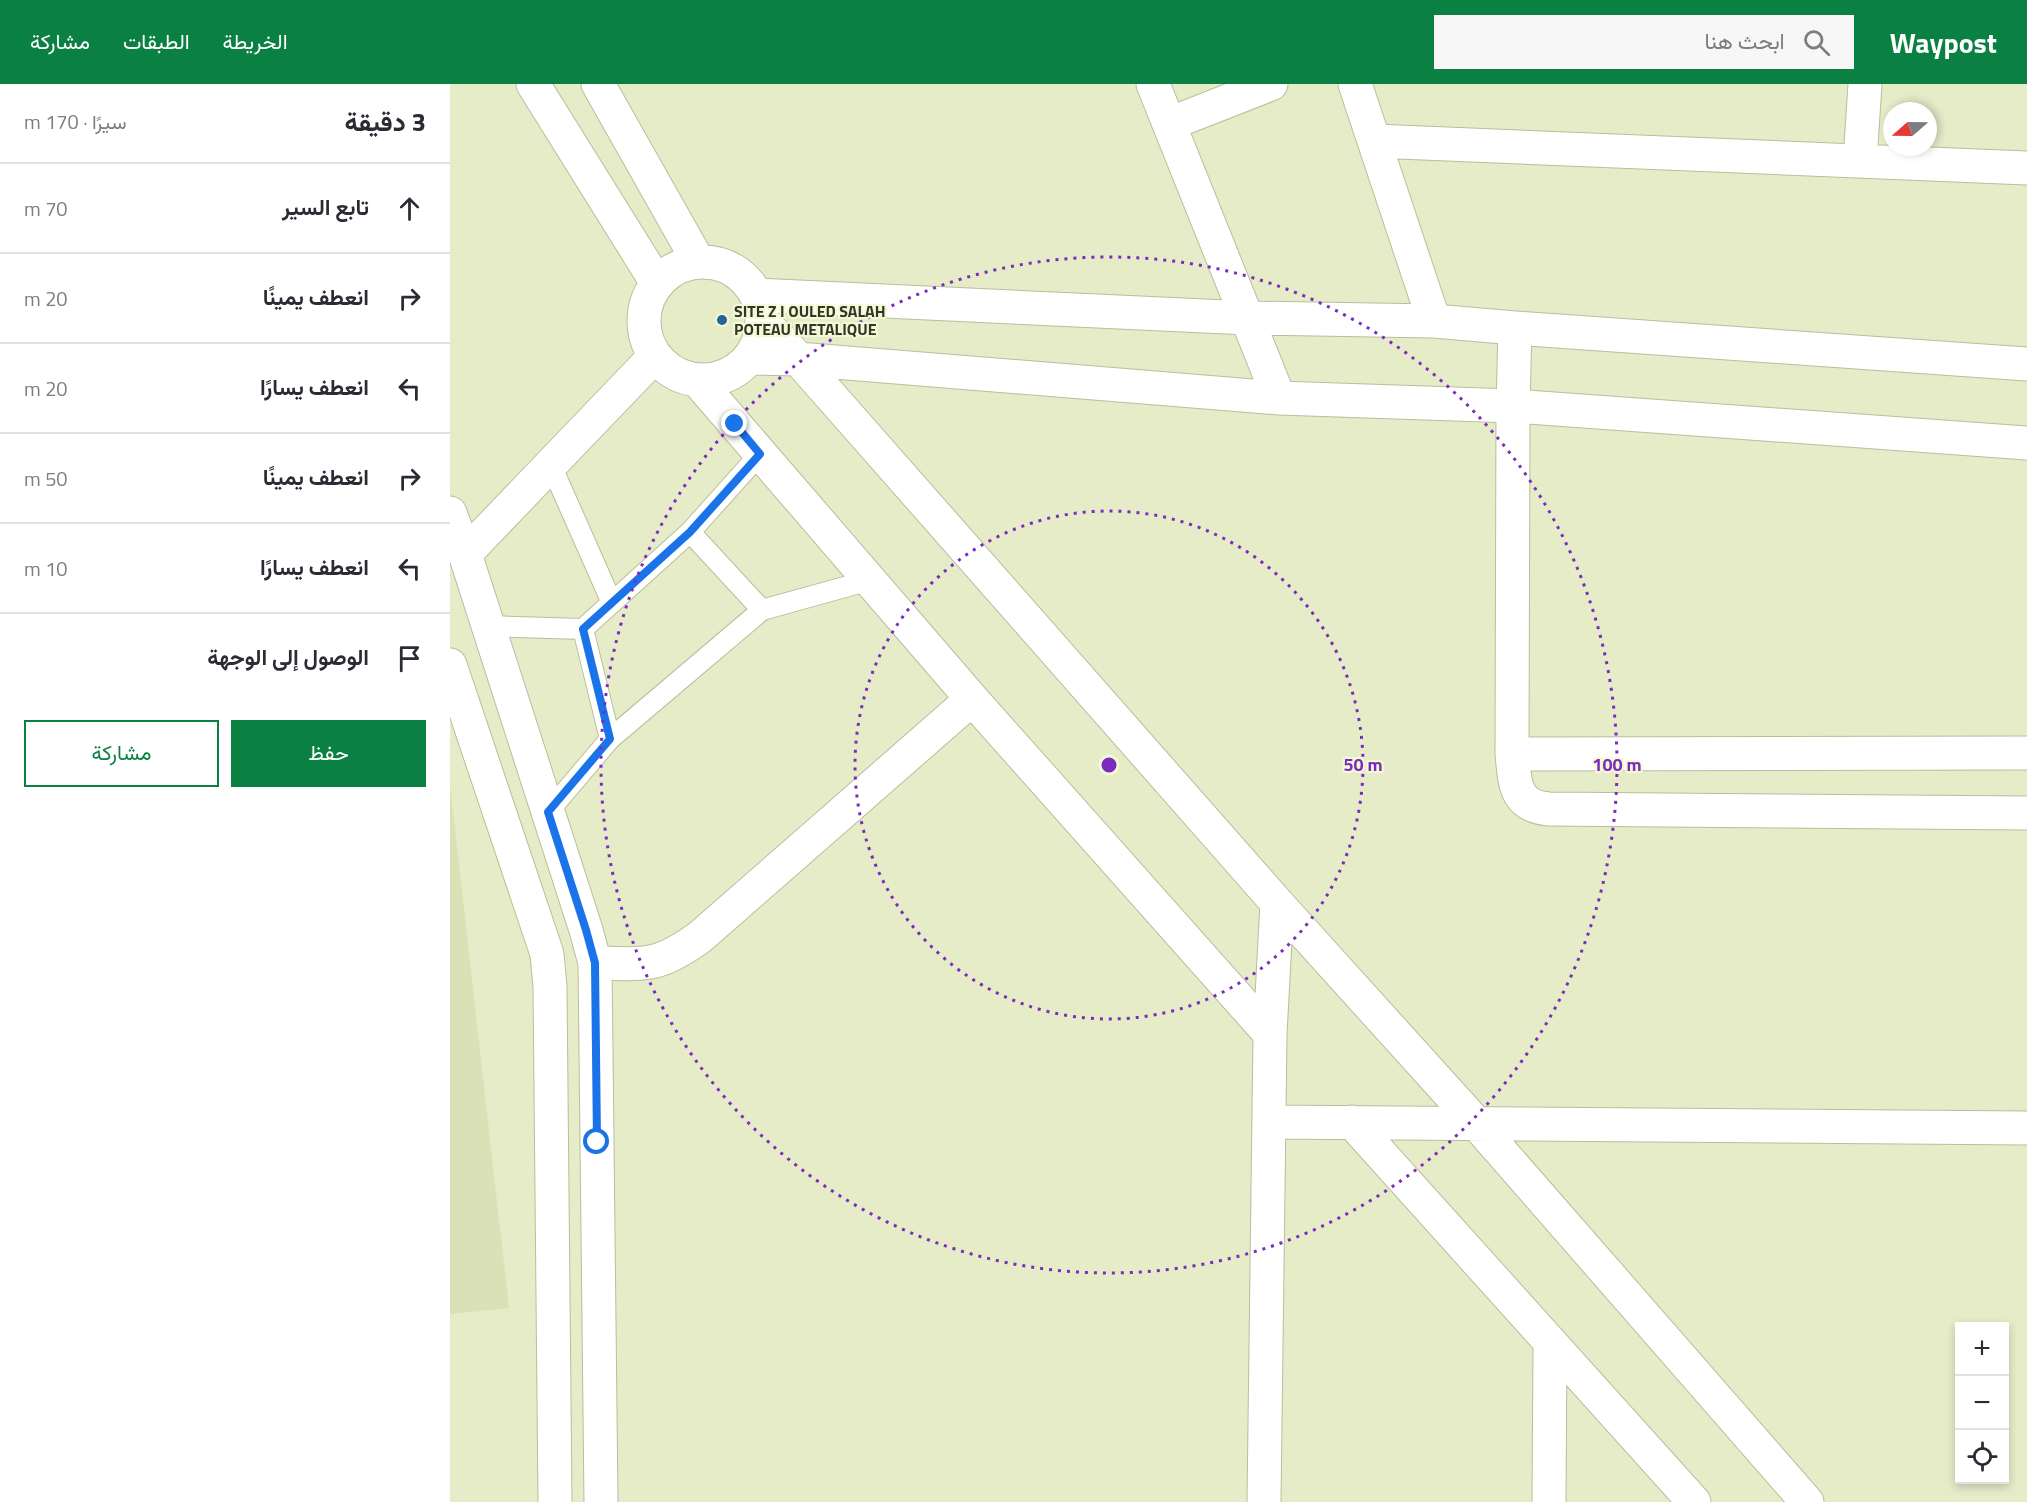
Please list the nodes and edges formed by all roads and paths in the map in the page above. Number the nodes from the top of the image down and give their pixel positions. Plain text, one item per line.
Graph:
1 (532, 84) edge
2 (598, 84) edge
3 (1153, 84) edge
4 (1271, 84) edge
5 (1355, 84) edge
6 (1865, 84) edge
7 (1169, 124) junction
8 (1374, 141) junction
9 (1860, 161) junction
10 (2027, 168) edge
11 (698, 261) junction
12 (657, 283) junction
13 (760, 309) junction
14 (1248, 318) junction
15 (1434, 321) junction
16 (1515, 328) junction
17 (655, 356) junction
18 (750, 358) junction
19 (798, 359) junction
20 (2027, 364) edge
21 (697, 380) junction
22 (1279, 398) junction
23 (1513, 406) junction
24 (2027, 443) edge
25 (760, 454) junction
26 (551, 465) junction
27 (450, 513) edge
28 (690, 532) junction
29 (465, 554) junction
30 (870, 580) junction
31 (612, 603) junction
32 (762, 610) junction
33 (488, 626) junction
34 (583, 629) junction
35 (450, 665) edge
36 (972, 699) junction
37 (610, 739) junction
38 (2027, 753) edge
39 (1512, 754) junction
40 (548, 812) junction
41 (2027, 813) edge
42 (1277, 903) junction
43 (595, 963) junction
44 (1270, 1034) junction
45 (1270, 1122) junction
46 (1352, 1122) junction
47 (1476, 1123) junction
48 (2027, 1128) edge
49 (1550, 1344) junction
50 (555, 1502) edge
51 (601, 1502) edge
52 (1264, 1502) edge
53 (1549, 1502) edge
54 (1694, 1502) edge
55 (1806, 1502) edge

1 - 12 street
2 - 11 street
3 - 7 street
4 - 7 street
5 - 8 street
6 - 9 street
7 - 14 street
8 - 9 street
8 - 15 street
9 - 10 street
11 - 12 street
11 - 13 street
12 - 17 street
13 - 14 street
13 - 18 street
13 - 19 street
14 - 15 street
14 - 22 street
15 - 16 street
16 - 20 street
16 - 23 street
17 - 21 street
17 - 26 street
18 - 19 street
18 - 21 street
19 - 22 street
19 - 42 street
21 - 25 street
22 - 23 street
23 - 24 street
23 - 39 street
25 - 28 lane
25 - 30 street
26 - 29 street
26 - 31 lane
27 - 29 street
28 - 31 lane
28 - 32 lane
29 - 33 street
30 - 32 lane
30 - 36 street
31 - 34 lane
32 - 37 lane
33 - 34 lane
33 - 40 street
34 - 37 lane
35 - 50 street
36 - 43 street
36 - 44 street
37 - 40 lane
38 - 39 street
39 - 41 street
40 - 43 street
42 - 44 street
42 - 47 street
43 - 51 street
44 - 45 street
45 - 46 street
45 - 52 street
46 - 47 street
46 - 49 street
47 - 48 street
47 - 55 street
49 - 53 street
49 - 54 street

